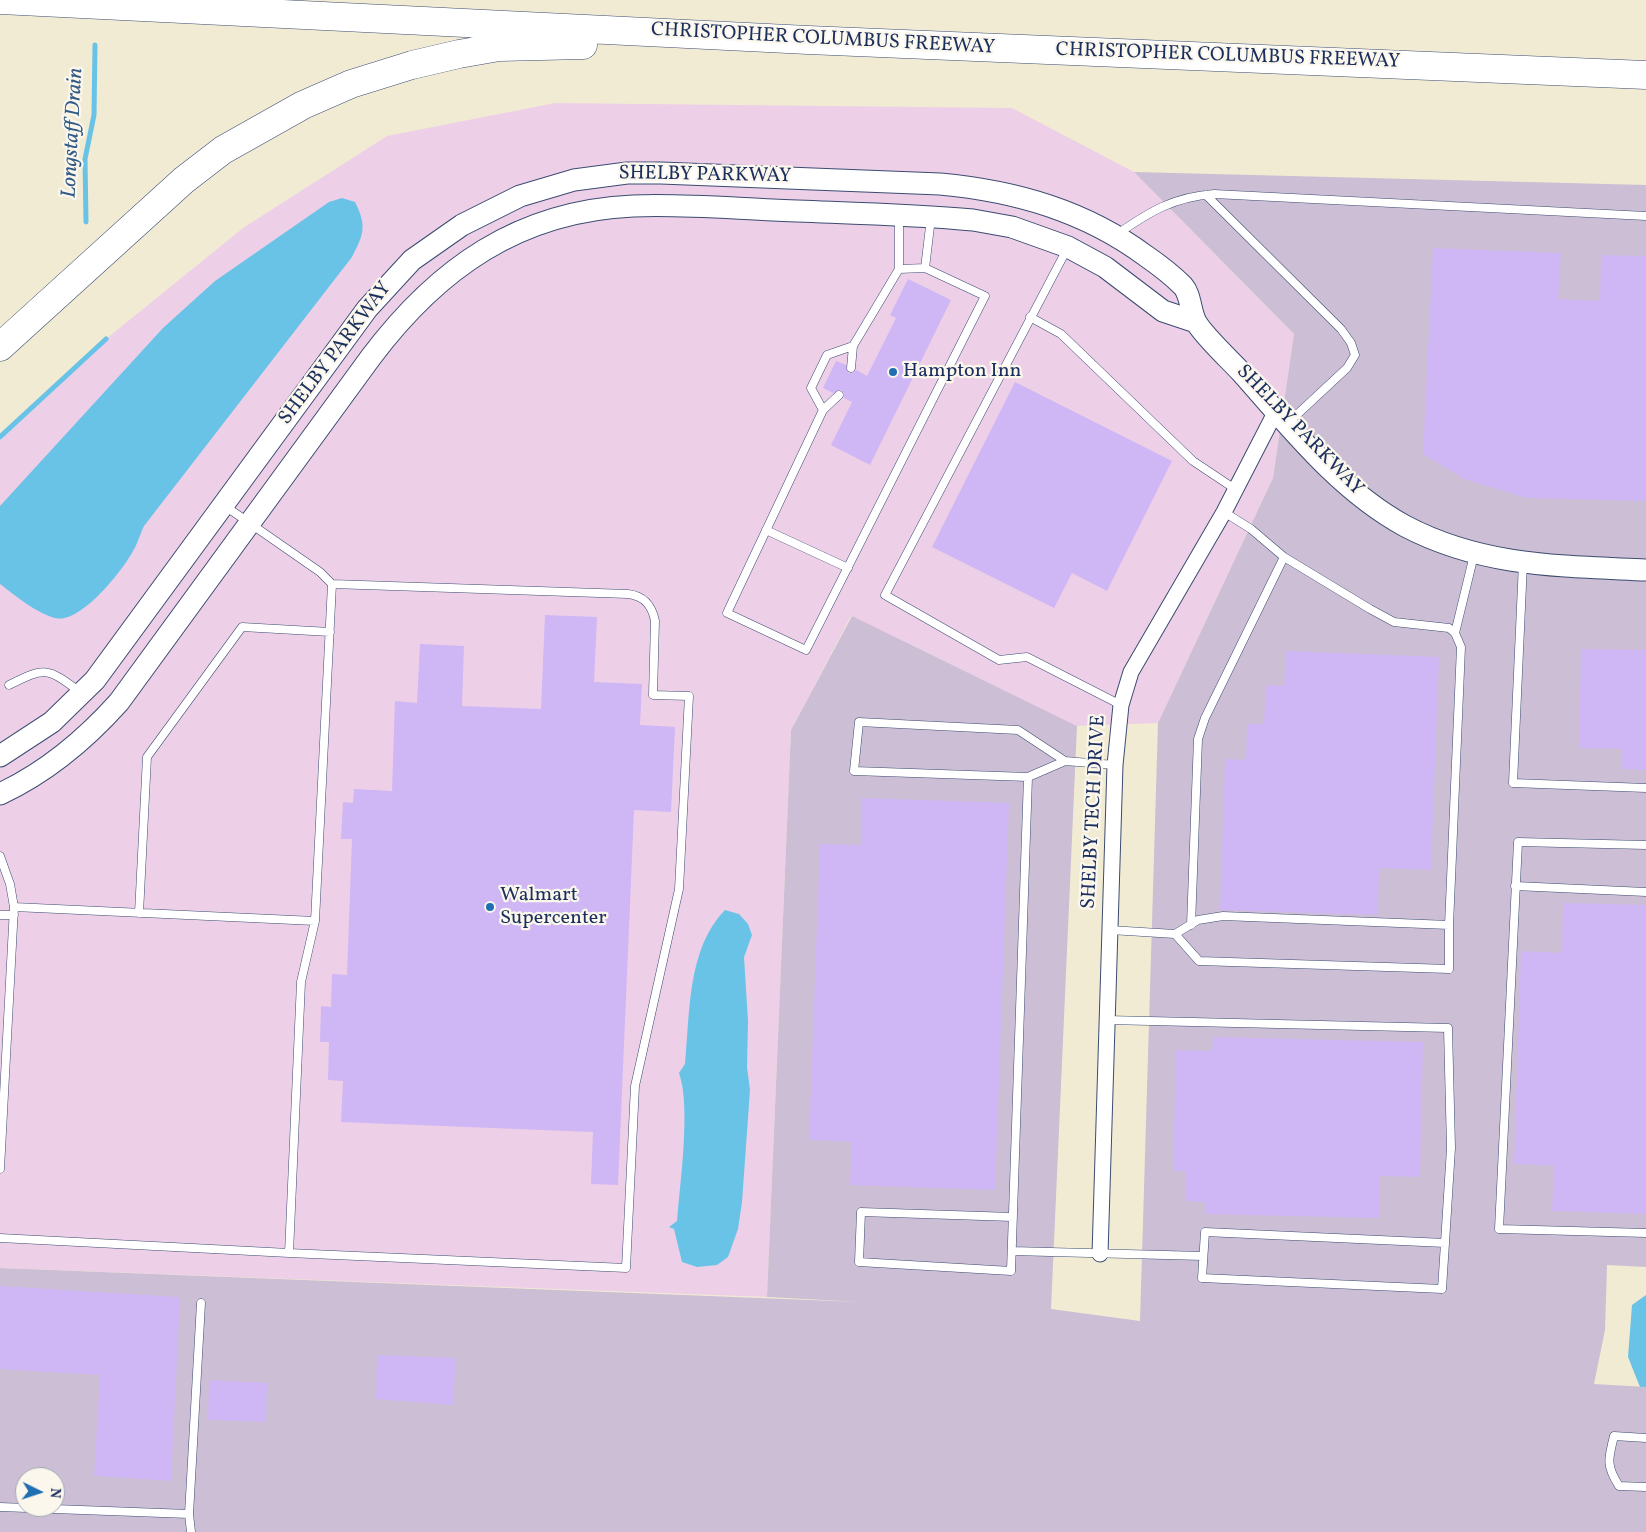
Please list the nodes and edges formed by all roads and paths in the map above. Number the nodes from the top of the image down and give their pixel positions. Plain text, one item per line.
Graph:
1 (0, 0) edge
2 (808, 40) junction
3 (1646, 75) edge
4 (1206, 195) junction
5 (1025, 197) junction
6 (899, 216) junction
7 (1646, 216) edge
8 (931, 217) junction
9 (996, 224) junction
10 (1116, 235) junction
11 (1068, 247) junction
12 (925, 268) junction
13 (899, 269) junction
14 (1030, 317) junction
15 (1196, 322) junction
16 (854, 346) junction
17 (0, 347) edge
18 (851, 368) dead end
19 (839, 395) dead end
20 (823, 410) junction
21 (1282, 417) junction
22 (1235, 489) junction
23 (223, 504) junction
24 (1224, 512) junction
25 (251, 524) junction
26 (766, 530) junction
27 (1475, 554) junction
28 (1284, 557) junction
29 (1523, 563) junction
30 (848, 568) junction
31 (1646, 570) edge
32 (174, 572) junction
33 (332, 584) junction
34 (188, 611) junction
35 (330, 632) junction
36 (1455, 633) junction
37 (8, 685) dead end
38 (82, 694) junction
39 (1120, 705) junction
40 (0, 756) edge
41 (1065, 761) junction
42 (1115, 765) junction
43 (1028, 777) junction
44 (1646, 788) edge
45 (0, 794) edge
46 (1646, 846) edge
47 (0, 856) edge
48 (1515, 886) junction
49 (1646, 892) edge
50 (14, 911) junction
51 (139, 913) junction
52 (0, 915) edge
53 (315, 921) junction
54 (1191, 925) junction
55 (1450, 925) junction
56 (1110, 930) junction
57 (1175, 934) junction
58 (1107, 1020) junction
59 (0, 1169) edge
60 (1012, 1217) junction
61 (1646, 1233) edge
62 (0, 1238) edge
63 (1445, 1243) junction
64 (1012, 1251) junction
65 (289, 1253) junction
66 (1100, 1254) junction
67 (1203, 1256) junction
68 (201, 1304) dead end
69 (1646, 1438) edge
70 (1646, 1487) edge
71 (0, 1507) edge
72 (189, 1514) junction
73 (191, 1532) edge

1 - 2 highway, CHRISTOPHER COLUMBUS FREEWAY
2 - 3 highway, CHRISTOPHER COLUMBUS FREEWAY
2 - 17 highway
4 - 7 lane
4 - 10 lane
4 - 21 lane
5 - 9 street
5 - 10 street, SHELBY PARKWAY
5 - 23 street, SHELBY PARKWAY
6 - 8 street, SHELBY PARKWAY
6 - 13 lane
6 - 25 street, SHELBY PARKWAY
8 - 9 street, SHELBY PARKWAY
8 - 12 lane
9 - 11 street, SHELBY PARKWAY
10 - 15 street, SHELBY PARKWAY
11 - 14 lane
11 - 15 street, SHELBY PARKWAY
12 - 13 lane
12 - 30 lane
13 - 16 lane
14 - 22 lane
14 - 39 lane
15 - 21 street, SHELBY PARKWAY
16 - 18 lane
16 - 20 lane
19 - 20 lane
20 - 26 lane
21 - 22 street, SHELBY TECH DRIVE
21 - 27 street, SHELBY PARKWAY
22 - 24 street, SHELBY TECH DRIVE
23 - 25 lane
23 - 32 street, SHELBY PARKWAY
24 - 28 lane
24 - 39 street, SHELBY TECH DRIVE
25 - 33 lane
25 - 34 street, SHELBY PARKWAY
26 - 30 lane
26 - 30 lane
27 - 29 street, SHELBY PARKWAY
27 - 36 lane
28 - 36 lane
28 - 54 lane
29 - 31 street, SHELBY PARKWAY
29 - 44 lane
32 - 34 street
32 - 38 street, SHELBY PARKWAY
33 - 35 lane
33 - 65 lane
34 - 45 street, SHELBY PARKWAY
35 - 51 lane
35 - 53 lane
36 - 55 lane
37 - 38 lane
38 - 40 street, SHELBY PARKWAY
39 - 42 street, SHELBY TECH DRIVE
41 - 42 lane
41 - 43 lane
41 - 43 lane
42 - 56 street, SHELBY TECH DRIVE
43 - 60 lane
46 - 48 lane
47 - 50 lane
48 - 49 lane
48 - 61 lane
50 - 51 lane
50 - 52 lane
50 - 59 lane
51 - 53 lane
53 - 65 lane
54 - 55 lane
54 - 57 lane
55 - 57 lane
56 - 57 lane
56 - 58 street, SHELBY TECH DRIVE
58 - 63 lane
58 - 66 street, SHELBY TECH DRIVE
60 - 64 lane
60 - 64 lane
62 - 65 lane
63 - 67 lane
63 - 67 lane
64 - 66 lane
66 - 67 lane
68 - 72 lane
69 - 70 lane
71 - 72 lane
72 - 73 lane

